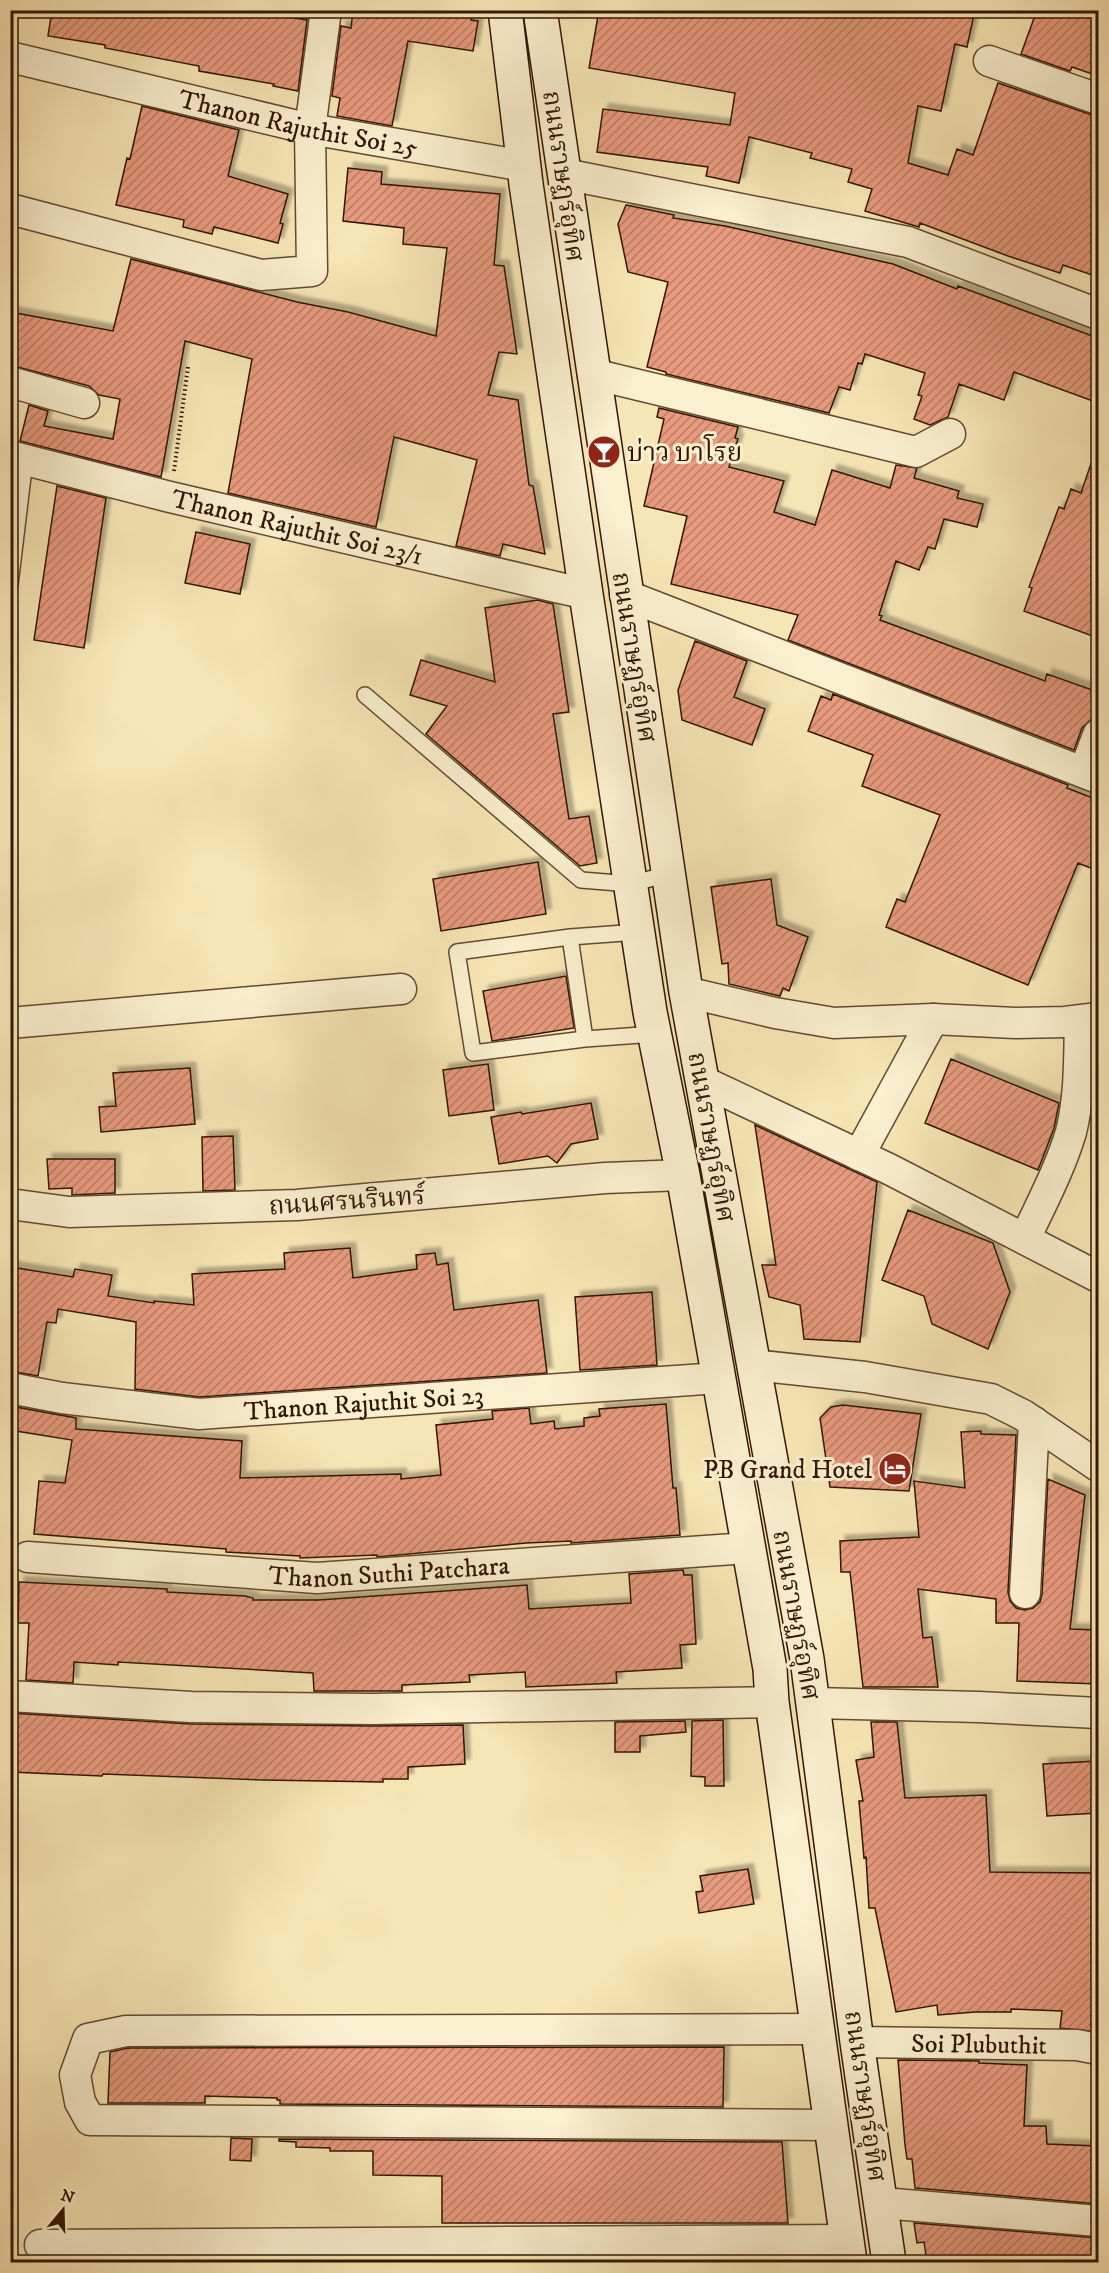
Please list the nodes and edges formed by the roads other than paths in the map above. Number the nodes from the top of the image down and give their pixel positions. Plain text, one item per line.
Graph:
1 (326, 10) edge
2 (505, 10) edge
3 (540, 10) edge
4 (10, 57) edge
5 (988, 60) dead end
6 (1098, 99) edge
7 (309, 129) junction
8 (524, 166) junction
9 (564, 174) junction
10 (10, 209) edge
11 (1098, 314) edge
12 (593, 374) junction
13 (10, 382) edge
14 (84, 403) dead end
15 (950, 434) dead end
16 (18, 458) edge
17 (10, 585) edge
18 (586, 594) junction
19 (625, 595) junction
20 (365, 695) dead end
21 (1098, 735) edge
22 (1091, 775) edge
23 (668, 874) junction
24 (631, 884) junction
25 (638, 932) junction
26 (570, 937) junction
27 (401, 989) dead end
28 (686, 992) junction
29 (933, 1019) junction
30 (1089, 1019) edge
31 (10, 1023) edge
32 (655, 1034) junction
33 (585, 1039) junction
34 (702, 1081) junction
35 (859, 1155) junction
36 (683, 1175) junction
37 (10, 1204) edge
38 (1025, 1239) junction
39 (1098, 1277) edge
40 (753, 1365) junction
41 (719, 1378) junction
42 (10, 1388) edge
43 (1034, 1422) junction
44 (1098, 1466) edge
45 (748, 1548) junction
46 (28, 1557) dead end
47 (1025, 1593) dead end
48 (10, 1696) edge
49 (772, 1702) junction
50 (813, 1703) junction
51 (1098, 1713) edge
52 (836, 1878) junction
53 (798, 1885) junction
54 (818, 2029) junction
55 (857, 2042) junction
56 (1098, 2049) edge
57 (831, 2125) junction
58 (882, 2203) junction
59 (1098, 2221) edge
60 (40, 2245) dead end
61 (848, 2251) edge
62 (889, 2262) edge

1 - 7 street
2 - 8 street, ถนนราษฏร์อุทิศ
3 - 9 street, ถนนราษฏร์อุทิศ
4 - 7 street, Thanon Rajuthit Soi 25
5 - 6 street
7 - 8 street, Thanon Rajuthit Soi 25
7 - 10 street
8 - 18 street, ถนนราษฏร์อุทิศ
9 - 11 street
9 - 12 street, ถนนราษฏร์อุทิศ
12 - 15 street
12 - 19 street, ถนนราษฏร์อุทิศ
13 - 14 street
16 - 17 lane
16 - 18 street, Thanon Rajuthit Soi 23/1
18 - 24 street, ถนนราษฏร์อุทิศ
19 - 22 street
19 - 23 street, ถนนราษฏร์อุทิศ
20 - 24 lane
21 - 22 street
23 - 24 lane
23 - 28 street, ถนนราษฏร์อุทิศ
24 - 25 street, ถนนราษฏร์อุทิศ
25 - 26 lane
25 - 32 street, ถนนราษฏร์อุทิศ
26 - 33 lane
26 - 33 lane
27 - 31 street
28 - 29 street
28 - 34 street, ถนนราษฏร์อุทิศ
29 - 30 street
29 - 35 street
30 - 38 street
32 - 33 lane
32 - 36 street, ถนนราษฏร์อุทิศ
34 - 35 street
34 - 40 street, ถนนราษฏร์อุทิศ
35 - 38 street
36 - 37 street, ถนนศรนรินทร์
36 - 41 street, ถนนราษฏร์อุทิศ
38 - 39 street
40 - 43 street
40 - 50 street, ถนนราษฏร์อุทิศ
41 - 42 street, Thanon Rajuthit Soi 23
41 - 45 street, ถนนราษฏร์อุทิศ
43 - 44 street
43 - 47 street
45 - 46 street, Thanon Suthi Patchara
45 - 49 street, ถนนราษฏร์อุทิศ
48 - 49 street
49 - 53 street, ถนนราษฏร์อุทิศ
50 - 51 street
50 - 52 street, ถนนราษฏร์อุทิศ
52 - 53 street
52 - 55 street, ถนนราษฏร์อุทิศ
53 - 54 street, ถนนราษฏร์อุทิศ
54 - 57 street, ถนนราษฏร์อุทิศ
54 - 57 street
55 - 56 street, Soi Plubuthit
55 - 58 street, ถนนราษฏร์อุทิศ
57 - 61 street, ถนนราษฏร์อุทิศ
58 - 59 street
58 - 62 street, ถนนราษฏร์อุทิศ
60 - 61 street

